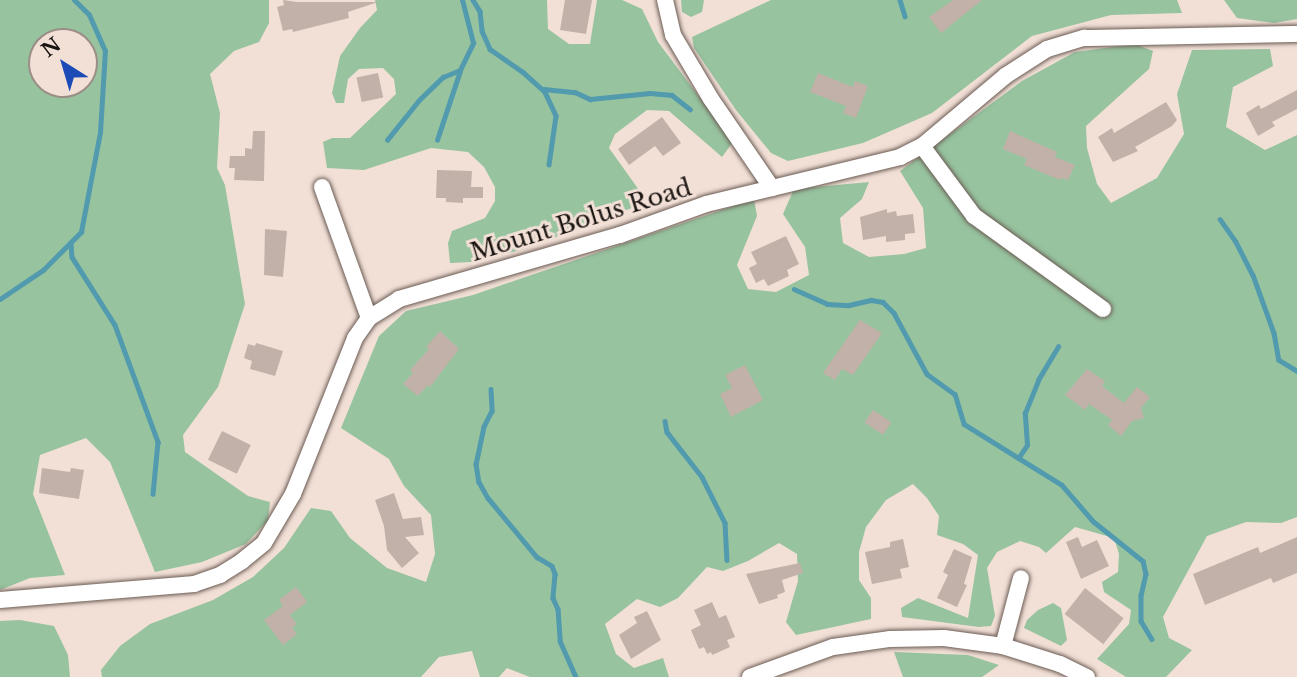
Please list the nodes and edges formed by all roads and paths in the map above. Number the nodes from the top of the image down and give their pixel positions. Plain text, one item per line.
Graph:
1 (666, 0) edge
2 (1297, 33) edge
3 (922, 146) junction
4 (322, 187) dead end
5 (772, 188) junction
6 (1103, 309) dead end
7 (369, 318) junction
8 (1021, 578) dead end
9 (0, 600) edge
10 (1003, 646) junction
11 (750, 677) edge
12 (1087, 677) edge

1 - 5 street
2 - 3 street, Mount Bolus Road
3 - 5 street, Mount Bolus Road
3 - 6 street
4 - 7 street
5 - 7 street, Mount Bolus Road
7 - 9 street, Mount Bolus Road
8 - 10 street
10 - 11 street
10 - 12 street

